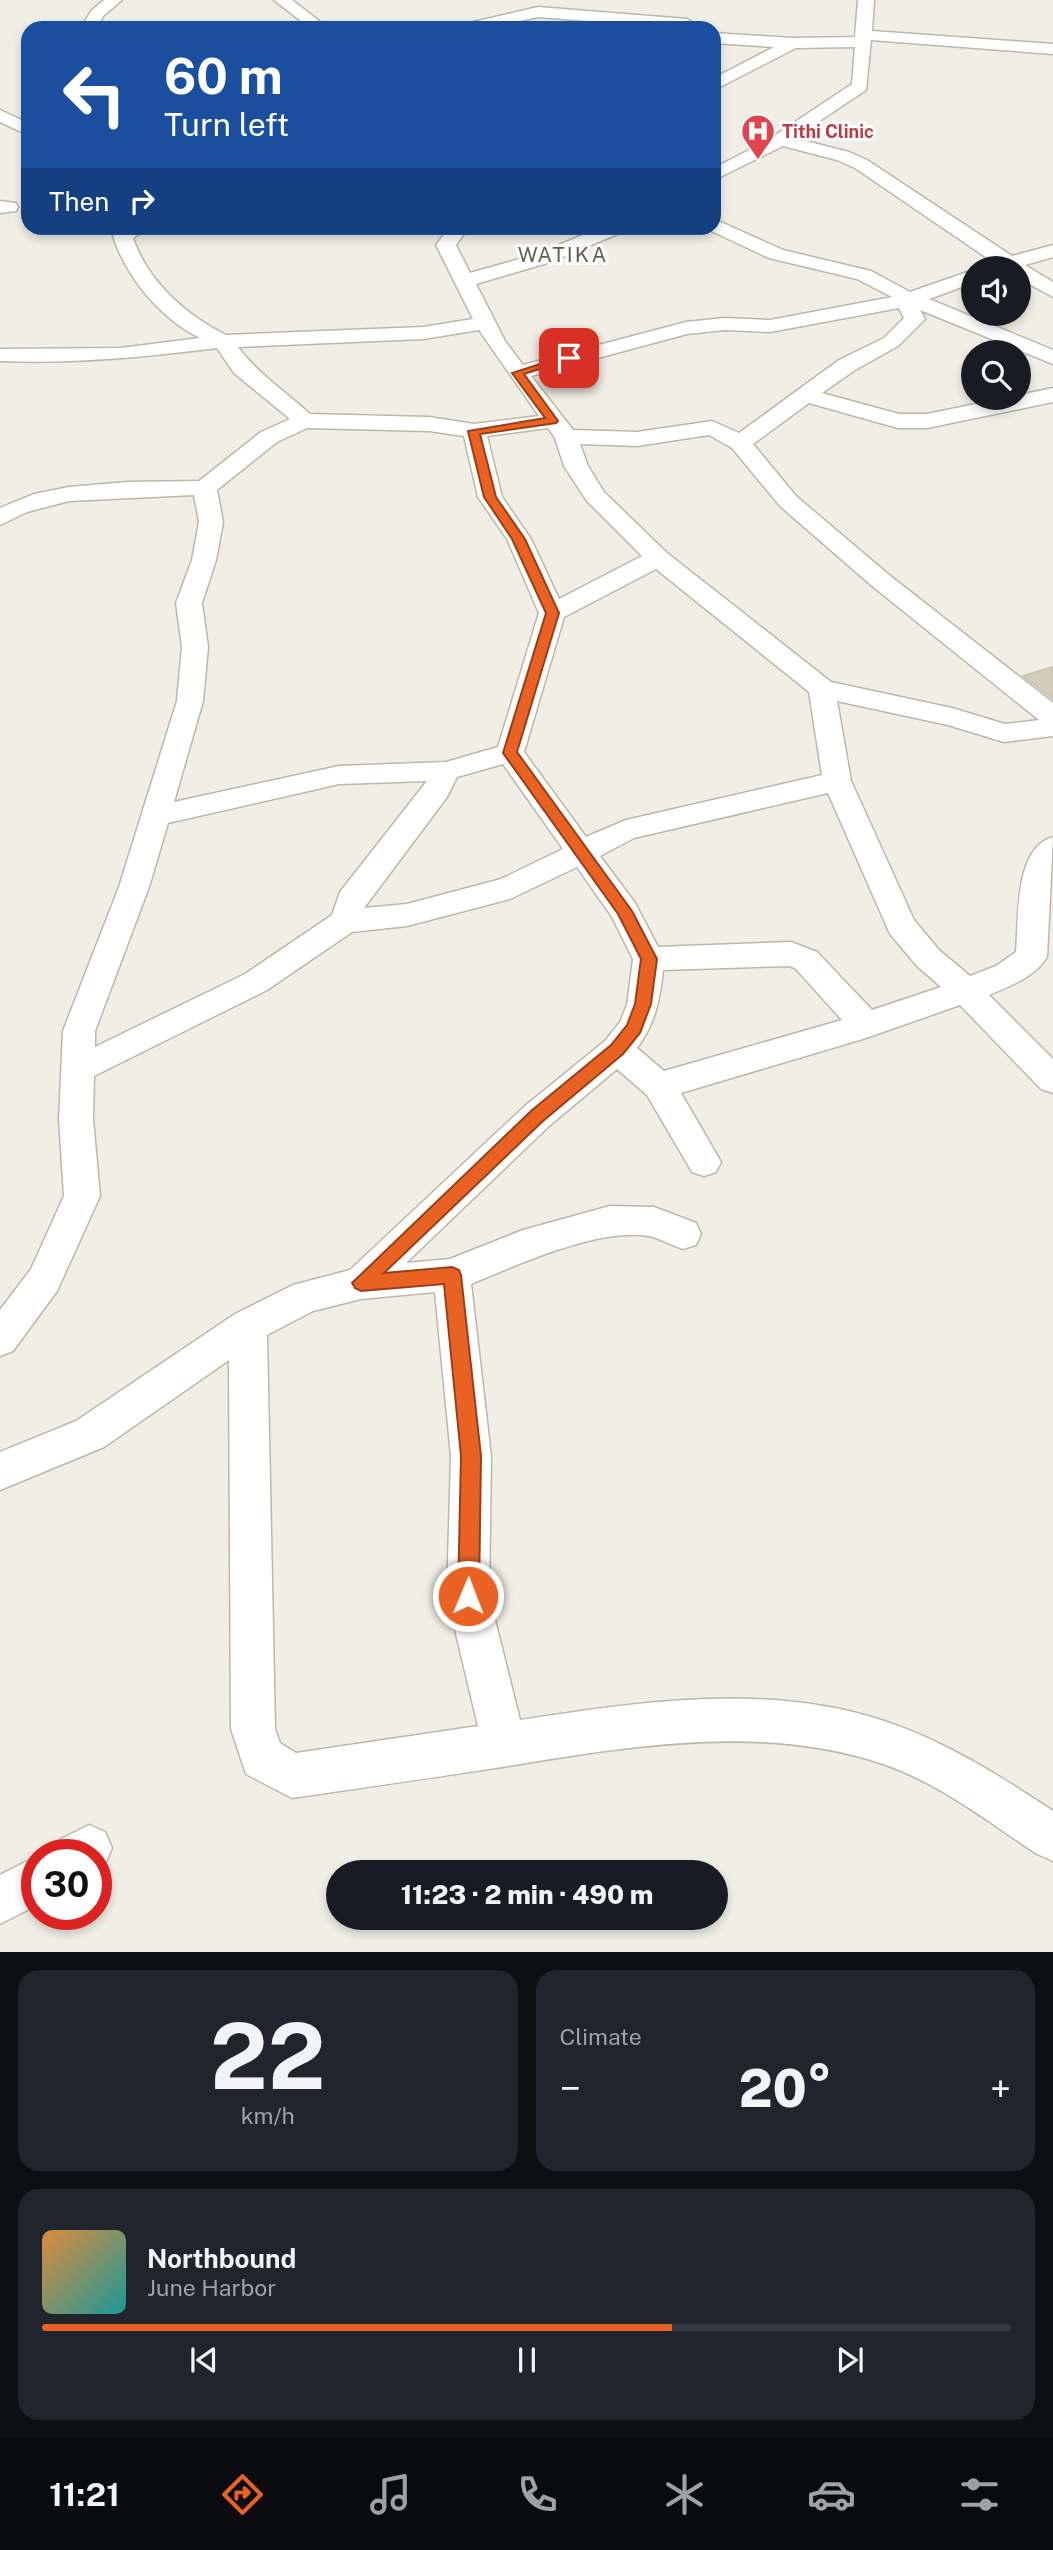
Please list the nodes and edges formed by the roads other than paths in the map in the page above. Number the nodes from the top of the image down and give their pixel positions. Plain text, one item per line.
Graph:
1 (114, 0) edge
2 (282, 0) edge
3 (502, 0) edge
4 (870, 2) edge
5 (519, 14) junction
6 (92, 21) edge
7 (310, 21) edge
8 (492, 21) edge
9 (674, 21) edge
10 (721, 38) edge
11 (863, 38) junction
12 (793, 43) junction
13 (1053, 49) edge
14 (721, 81) edge
15 (0, 115) edge
16 (21, 126) edge
17 (780, 140) junction
18 (721, 156) edge
19 (738, 163) junction
20 (721, 172) edge
21 (721, 228) edge
22 (125, 235) edge
23 (447, 235) edge
24 (598, 235) edge
25 (1053, 251) edge
26 (993, 256) edge
27 (1031, 259) edge
28 (1031, 278) edge
29 (961, 280) edge
30 (464, 281) junction
31 (1053, 290) edge
32 (905, 301) junction
33 (485, 323) junction
34 (223, 341) junction
35 (0, 355) edge
36 (1053, 358) edge
37 (517, 373) junction
38 (1053, 395) edge
39 (805, 396) junction
40 (304, 421) junction
41 (559, 429) junction
42 (474, 431) junction
43 (740, 443) junction
44 (205, 488) junction
45 (5, 508) edge
46 (658, 558) junction
47 (552, 613) junction
48 (822, 689) junction
49 (1053, 717) edge
50 (1053, 727) edge
51 (510, 753) junction
52 (446, 771) junction
53 (837, 781) junction
54 (155, 816) junction
55 (1053, 847) edge
56 (582, 851) junction
57 (345, 921) junction
58 (649, 959) junction
59 (966, 991) junction
60 (866, 1025) junction
61 (617, 1050) junction
62 (77, 1069) junction
63 (1053, 1080) edge
64 (659, 1086) junction
65 (704, 1162) dead end
66 (683, 1234) dead end
67 (452, 1275) junction
68 (361, 1283) junction
69 (248, 1326) junction
70 (0, 1339) edge
71 (0, 1471) edge
72 (504, 1744) junction
73 (1053, 1838) edge
74 (21, 1889) edge
75 (0, 1901) edge

1 - 6 street
2 - 7 street
3 - 5 street
4 - 11 street
5 - 8 street
5 - 9 street
10 - 12 street
11 - 12 street
11 - 13 street
11 - 17 street
12 - 14 street
15 - 16 street
17 - 19 street
17 - 26 street
18 - 19 street
19 - 20 street
21 - 32 street
22 - 34 street
23 - 30 street
24 - 30 street
25 - 27 street
28 - 31 street
29 - 32 street
30 - 33 street
32 - 36 street
32 - 37 street
32 - 39 street
33 - 34 street
33 - 37 street
34 - 35 street
34 - 40 street
37 - 41 street
38 - 39 street
39 - 43 street
40 - 42 street
40 - 44 street
41 - 42 street
41 - 43 street
41 - 46 street
42 - 47 street
43 - 49 street
44 - 45 street
44 - 54 street
46 - 47 street
46 - 48 street
47 - 51 street
48 - 50 street
48 - 53 street
51 - 52 street
51 - 56 street
52 - 54 street
52 - 57 street
53 - 56 street
53 - 59 street
54 - 62 street
55 - 59 street
56 - 57 street
56 - 58 street
57 - 62 street
58 - 60 street
58 - 61 street
59 - 60 street
59 - 63 street
60 - 64 street
61 - 64 street
61 - 68 street
62 - 70 street
64 - 65 street
66 - 67 street
67 - 68 street
67 - 72 street
68 - 69 street
69 - 71 street
69 - 72 street
72 - 73 street
74 - 75 street

